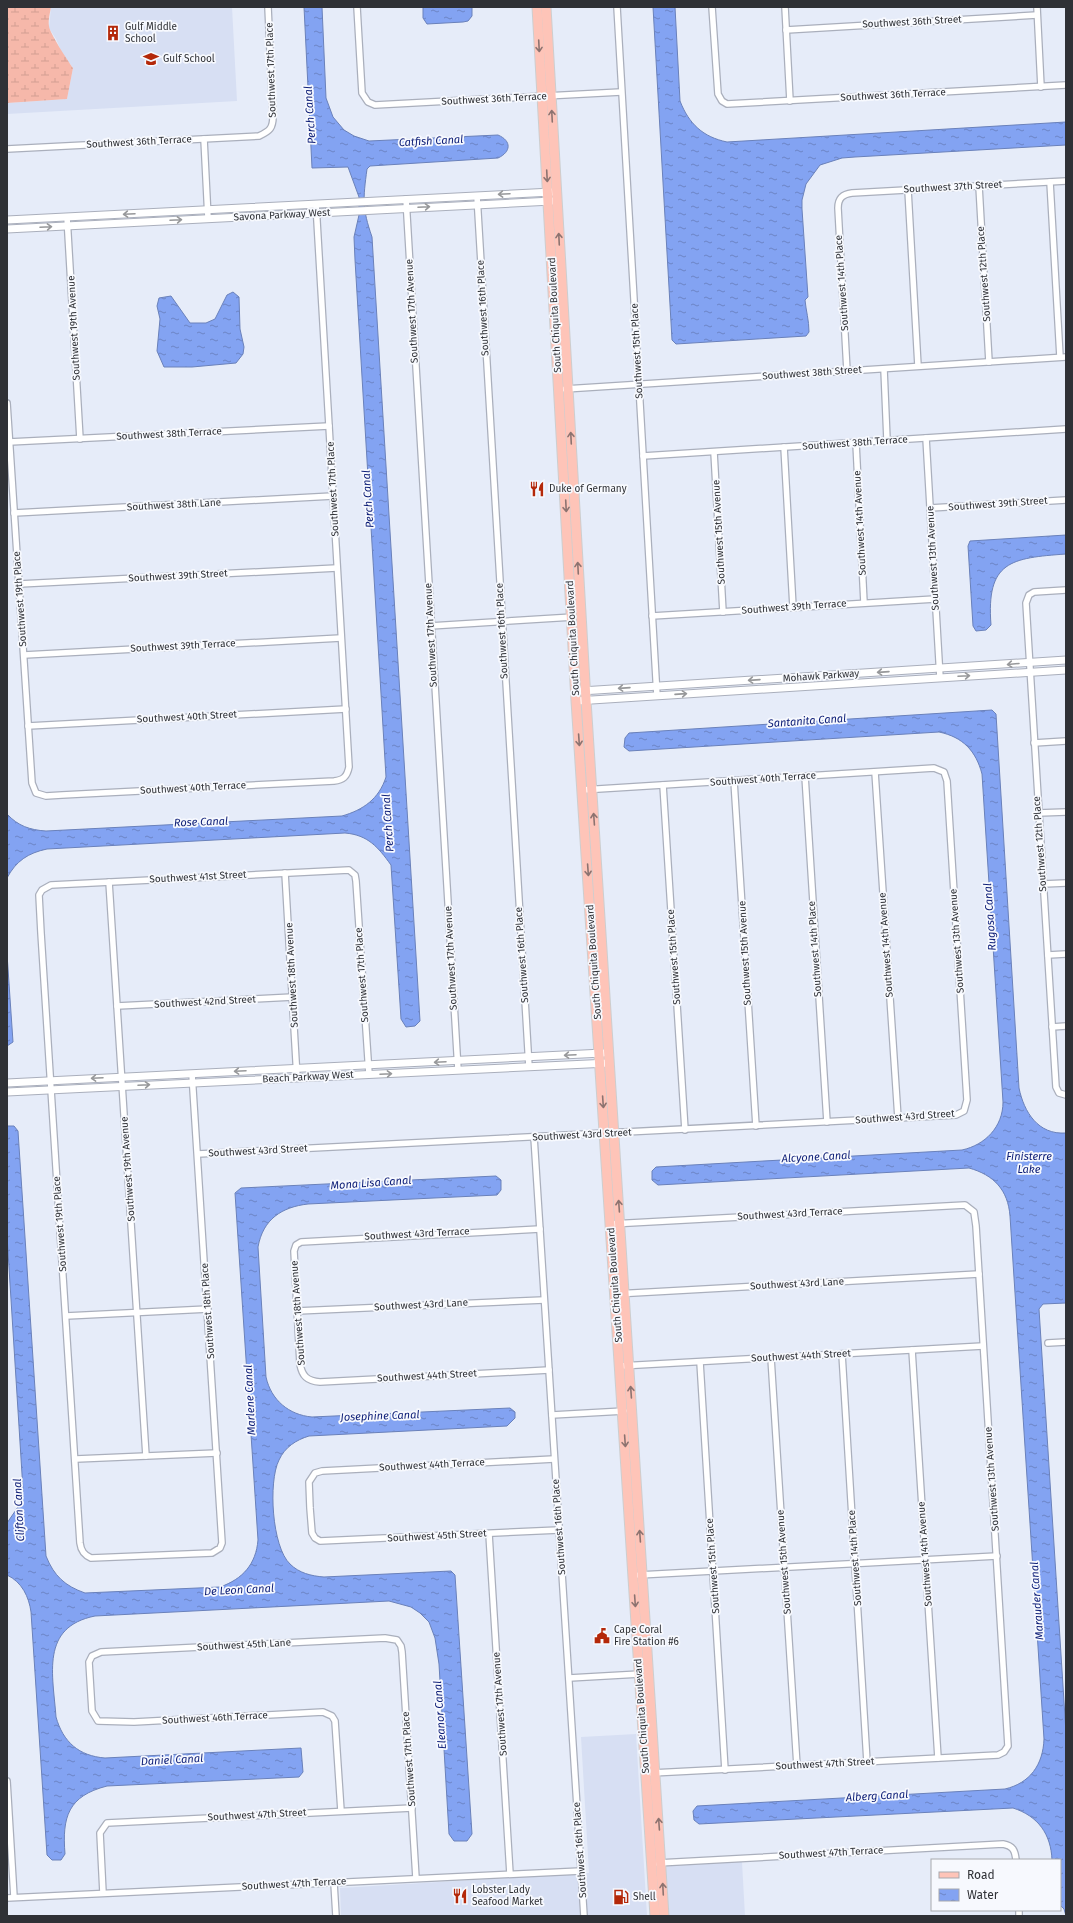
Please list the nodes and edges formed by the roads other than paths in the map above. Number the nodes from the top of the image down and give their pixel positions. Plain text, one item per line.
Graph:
1 (268, 7) edge
2 (357, 7) edge
3 (537, 7) edge
4 (546, 7) edge
5 (617, 7) edge
6 (712, 7) edge
7 (785, 7) edge
8 (1037, 7) edge
9 (1037, 15) junction
10 (786, 30) junction
11 (1066, 85) edge
12 (1041, 87) junction
13 (622, 92) junction
14 (546, 96) junction
15 (790, 101) junction
16 (269, 131) joint
17 (204, 139) junction
18 (7, 149) edge
19 (1066, 181) edge
20 (1050, 182) junction
21 (979, 186) junction
22 (908, 190) junction
23 (477, 196) junction
24 (552, 197) junction
25 (841, 197) joint
26 (406, 199) junction
27 (316, 204) junction
28 (477, 205) junction
29 (406, 208) junction
30 (207, 210) junction
31 (316, 213) junction
32 (67, 217) junction
33 (208, 218) junction
34 (7, 220) edge
35 (67, 226) junction
36 (7, 229) edge
37 (1063, 357) edge
38 (989, 362) junction
39 (918, 366) junction
40 (884, 369) junction
41 (847, 371) junction
42 (639, 384) junction
43 (564, 389) junction
44 (7, 403) edge
45 (329, 426) junction
46 (1066, 429) edge
47 (926, 438) junction
48 (80, 439) junction
49 (887, 440) junction
50 (9, 442) junction
51 (856, 443) junction
52 (784, 447) junction
53 (714, 452) junction
54 (643, 456) junction
55 (333, 496) junction
56 (1066, 500) edge
57 (930, 508) junction
58 (14, 513) junction
59 (337, 568) junction
60 (19, 584) junction
61 (1066, 590) edge
62 (935, 599) junction
63 (864, 603) junction
64 (793, 607) junction
65 (723, 612) junction
66 (652, 616) junction
67 (576, 617) junction
68 (502, 622) junction
69 (430, 626) junction
70 (342, 638) junction
71 (24, 655) junction
72 (1066, 660) edge
73 (1028, 663) junction
74 (939, 668) junction
75 (1066, 670) edge
76 (1029, 672) junction
77 (940, 678) junction
78 (656, 686) junction
79 (576, 691) junction
80 (586, 696) junction
81 (657, 696) junction
82 (576, 701) junction
83 (346, 709) junction
84 (28, 726) junction
85 (1066, 741) edge
86 (1034, 743) junction
87 (875, 772) junction
88 (944, 772) joint
89 (348, 773) joint
90 (805, 776) junction
91 (734, 781) junction
92 (663, 785) junction
93 (582, 790) junction
94 (592, 790) junction
95 (36, 793) joint
96 (1066, 812) edge
97 (1038, 814) junction
98 (286, 873) junction
99 (355, 875) joint
100 (109, 882) junction
101 (1066, 883) edge
102 (1043, 884) junction
103 (42, 890) joint
104 (1066, 954) edge
105 (1048, 955) junction
106 (293, 997) junction
107 (117, 1006) junction
108 (1066, 1026) edge
109 (1052, 1027) junction
110 (528, 1058) junction
111 (605, 1058) junction
112 (457, 1061) junction
113 (368, 1065) junction
114 (529, 1067) junction
115 (297, 1069) junction
116 (458, 1070) junction
117 (192, 1074) junction
118 (369, 1074) junction
119 (122, 1077) junction
120 (297, 1078) junction
121 (51, 1080) junction
122 (7, 1082) edge
123 (193, 1083) junction
124 (122, 1086) junction
125 (52, 1090) junction
126 (7, 1092) edge
127 (1066, 1095) edge
128 (964, 1111) joint
129 (898, 1118) junction
130 (827, 1122) junction
131 (756, 1126) junction
132 (685, 1130) junction
133 (609, 1134) junction
134 (534, 1138) junction
135 (198, 1154) junction
136 (970, 1207) joint
137 (615, 1224) junction
138 (540, 1229) junction
139 (296, 1245) joint
140 (979, 1274) junction
141 (620, 1294) junction
142 (544, 1300) junction
143 (208, 1309) junction
144 (297, 1311) junction
145 (136, 1312) junction
146 (66, 1316) junction
147 (1066, 1342) edge
148 (1048, 1343) dead end
149 (983, 1346) junction
150 (912, 1350) junction
151 (842, 1354) junction
152 (771, 1358) junction
153 (700, 1362) junction
154 (624, 1365) junction
155 (549, 1370) junction
156 (306, 1379) joint
157 (627, 1411) junction
158 (552, 1415) junction
159 (217, 1452) junction
160 (146, 1456) junction
161 (554, 1459) junction
162 (76, 1460) junction
163 (559, 1530) junction
164 (490, 1534) junction
165 (315, 1538) joint
166 (86, 1556) joint
167 (997, 1556) junction
168 (926, 1559) junction
169 (855, 1563) junction
170 (784, 1567) junction
171 (713, 1571) junction
172 (638, 1575) junction
173 (396, 1640) joint
174 (644, 1673) junction
175 (569, 1678) junction
176 (98, 1721) joint
177 (1004, 1752) joint
178 (938, 1758) junction
179 (867, 1762) junction
180 (796, 1766) junction
181 (725, 1770) junction
182 (651, 1773) junction
183 (7, 1781) edge
184 (412, 1808) junction
185 (341, 1811) junction
186 (1016, 1859) edge
187 (661, 1862) junction
188 (652, 1863) junction
189 (582, 1871) junction
190 (510, 1874) junction
191 (416, 1878) junction
192 (334, 1883) junction
193 (103, 1894) junction
194 (14, 1897) junction
195 (7, 1898) edge
196 (336, 1916) edge
197 (584, 1916) edge
198 (655, 1916) edge
199 (664, 1916) edge

1 - 16 street, Southwest 17th Place
2 - 14 street, Southwest 36th Terrace
3 -> 14 main road, South Chiquita Boulevard
4 - 14 main road, South Chiquita Boulevard
5 - 13 street, Southwest 15th Place
6 - 15 street, Southwest 36th Terrace
7 - 10 street
8 - 9 street
9 - 10 street, Southwest 36th Street
9 - 12 street
10 - 15 street
11 - 12 street, Southwest 36th Terrace
12 - 15 street, Southwest 36th Terrace
13 - 14 street, Southwest 36th Terrace
13 - 42 street, Southwest 15th Place
14 - 24 main road, South Chiquita Boulevard
16 - 17 street, Southwest 36th Terrace
17 - 18 street, Southwest 36th Terrace
17 - 30 street
19 - 20 street, Southwest 37th Street
20 - 21 street, Southwest 37th Street
20 - 37 street
21 - 22 street, Southwest 37th Street
21 - 38 street, Southwest 12th Place
22 - 25 street, Southwest 37th Street
22 - 39 street
24 -> 23 street, Savona Parkway West
23 - 26 street, Savona Parkway West
23 - 28 street, Southwest 16th Place
24 - 28 street, Savona Parkway West
24 - 43 main road, South Chiquita Boulevard
25 - 41 street, Southwest 14th Place
26 - 27 street, Savona Parkway West
26 - 29 street, Southwest 17th Avenue
27 - 30 street, Savona Parkway West
27 - 31 street, Southwest 17th Place
29 -> 28 street, Savona Parkway West
28 - 68 street, Southwest 16th Place
29 - 31 street, Savona Parkway West
29 - 69 street, Southwest 17th Avenue
30 -> 32 street, Savona Parkway West
30 - 33 street
31 - 33 street, Savona Parkway West
31 - 45 street, Southwest 17th Place
32 - 34 street, Savona Parkway West
32 - 35 street, Southwest 19th Avenue
35 -> 33 street, Savona Parkway West
36 -> 35 street, Savona Parkway West
35 - 48 street, Southwest 19th Avenue
37 - 38 street, Southwest 38th Street
38 - 39 street, Southwest 38th Street
39 - 40 street, Southwest 38th Street
40 - 41 street, Southwest 38th Street
40 - 49 street
41 - 42 street, Southwest 38th Street
42 - 43 street, Southwest 38th Street
42 - 54 street, Southwest 15th Place
43 - 67 main road, South Chiquita Boulevard
44 - 50 street, Southwest 19th Place
45 - 48 street, Southwest 38th Terrace
45 - 55 street, Southwest 17th Place
46 - 47 street, Southwest 38th Terrace
47 - 49 street, Southwest 38th Terrace
47 - 57 street, Southwest 13th Avenue
48 - 50 street, Southwest 38th Terrace
49 - 51 street, Southwest 38th Terrace
50 - 58 street, Southwest 19th Place
51 - 52 street, Southwest 38th Terrace
51 - 63 street, Southwest 14th Avenue
52 - 53 street, Southwest 38th Terrace
52 - 64 street
53 - 54 street, Southwest 38th Terrace
53 - 65 street, Southwest 15th Avenue
54 - 66 street, Southwest 15th Place
55 - 58 street, Southwest 38th Lane
55 - 59 street, Southwest 17th Place
56 - 57 street, Southwest 39th Street
57 - 62 street, Southwest 13th Avenue
58 - 60 street, Southwest 19th Place
59 - 60 street, Southwest 39th Street
59 - 70 street, Southwest 17th Place
60 - 71 street, Southwest 19th Place
61 - 73 street, Southwest 12th Place
62 - 63 street, Southwest 39th Terrace
62 - 74 street, Southwest 13th Avenue
63 - 64 street, Southwest 39th Terrace
64 - 65 street, Southwest 39th Terrace
65 - 66 street, Southwest 39th Terrace
66 - 78 street, Southwest 15th Place
67 - 68 street
67 - 79 main road, South Chiquita Boulevard
67 - 80 main road, South Chiquita Boulevard
68 - 69 street
68 - 110 street, Southwest 16th Place
69 - 112 street, Southwest 17th Avenue
70 - 71 street, Southwest 39th Terrace
70 - 83 street, Southwest 17th Place
71 - 84 street, Southwest 19th Place
72 - 73 street, Mohawk Parkway
73 -> 74 street, Mohawk Parkway
73 - 76 street, Southwest 12th Place
74 - 77 street, Southwest 13th Avenue
74 -> 78 street, Mohawk Parkway
75 - 76 street, Mohawk Parkway
77 -> 76 street, Mohawk Parkway
76 - 86 street, Southwest 12th Place
81 -> 77 street, Mohawk Parkway
78 -> 80 street, Mohawk Parkway
78 - 81 street, Southwest 15th Place
79 - 80 street, Mohawk Parkway
79 - 82 main road, South Chiquita Boulevard
80 - 81 street, Mohawk Parkway
80 - 82 street, Mohawk Parkway
80 - 94 main road, South Chiquita Boulevard
82 -> 93 main road, South Chiquita Boulevard
83 - 84 street, Southwest 40th Street
83 - 89 street, Southwest 17th Place
84 - 95 street, Southwest 19th Place
85 - 86 street
86 - 97 street, Southwest 12th Place
87 - 88 street, Southwest 40th Terrace
87 - 90 street, Southwest 40th Terrace
87 - 129 street, Southwest 14th Avenue
88 - 128 street, Southwest 13th Avenue
89 - 95 street, Southwest 40th Terrace
90 - 91 street, Southwest 40th Terrace
90 - 130 street, Southwest 14th Place
91 - 92 street, Southwest 40th Terrace
91 - 131 street, Southwest 15th Avenue
92 - 94 street, Southwest 40th Terrace
92 - 132 street, Southwest 15th Place
93 - 94 street, Southwest 40th Terrace
93 -> 111 main road, South Chiquita Boulevard
111 -> 94 main road, South Chiquita Boulevard
96 - 97 street
97 - 102 street, Southwest 12th Place
98 - 99 street, Southwest 41st Street
98 - 100 street, Southwest 41st Street
98 - 106 street, Southwest 18th Avenue
99 - 113 street, Southwest 17th Place
100 - 103 street, Southwest 41st Street
100 - 107 street, Southwest 19th Avenue
101 - 102 street
102 - 105 street, Southwest 12th Place
103 - 121 street, Southwest 19th Place
104 - 105 street
105 - 109 street, Southwest 12th Place
106 - 107 street, Southwest 42nd Street
106 - 115 street, Southwest 18th Avenue
107 - 119 street, Southwest 19th Avenue
108 - 109 street
109 - 127 street, Southwest 12th Place
111 -> 110 street, Beach Parkway West
110 - 112 street, Beach Parkway West
110 - 114 street, Southwest 16th Place
111 - 114 street, Beach Parkway West
111 - 133 main road, South Chiquita Boulevard
112 -> 113 street, Beach Parkway West
112 - 116 street, Southwest 17th Avenue
113 - 115 street, Beach Parkway West
113 - 118 street, Southwest 17th Place
114 - 116 street, Beach Parkway West
115 -> 117 street, Beach Parkway West
115 - 120 street, Southwest 18th Avenue
118 -> 116 street, Beach Parkway West
117 - 119 street, Beach Parkway West
117 - 123 street, Southwest 18th Place
118 - 120 street, Beach Parkway West
119 -> 121 street, Beach Parkway West
119 - 124 street, Southwest 19th Avenue
120 - 123 street, Beach Parkway West
121 - 122 street, Beach Parkway West
121 - 125 street, Southwest 19th Place
124 -> 123 street, Beach Parkway West
123 - 135 street, Southwest 18th Place
124 - 125 street, Beach Parkway West
124 - 145 street, Southwest 19th Avenue
125 - 126 street, Beach Parkway West
125 - 146 street, Southwest 19th Place
128 - 129 street, Southwest 43rd Street
129 - 130 street, Southwest 43rd Street
130 - 131 street, Southwest 43rd Street
131 - 132 street, Southwest 43rd Street
132 - 133 street, Southwest 43rd Street
133 - 134 street, Southwest 43rd Street
133 - 137 main road, South Chiquita Boulevard
134 - 135 street, Southwest 43rd Street
134 - 138 street, Southwest 16th Place
135 - 143 street, Southwest 18th Place
136 - 137 street, Southwest 43rd Terrace
136 - 140 street, Southwest 13th Avenue
137 - 141 main road, South Chiquita Boulevard
138 - 139 street, Southwest 43rd Terrace
138 - 142 street, Southwest 16th Place
139 - 144 street, Southwest 18th Avenue
140 - 141 street, Southwest 43rd Lane
140 - 149 street, Southwest 13th Avenue
141 - 154 main road, South Chiquita Boulevard
142 - 144 street, Southwest 43rd Lane
142 - 155 street, Southwest 16th Place
143 - 145 street
143 - 159 street, Southwest 18th Place
144 - 156 street, Southwest 18th Avenue
145 - 146 street
145 - 160 street, Southwest 19th Avenue
146 - 162 street, Southwest 19th Place
147 - 148 street
149 - 150 street, Southwest 44th Street
149 - 167 street, Southwest 13th Avenue
150 - 151 street, Southwest 44th Street
150 - 168 street, Southwest 14th Avenue
151 - 152 street, Southwest 44th Street
151 - 169 street, Southwest 14th Place
152 - 153 street, Southwest 44th Street
152 - 170 street, Southwest 15th Avenue
153 - 154 street, Southwest 44th Street
153 - 171 street, Southwest 15th Place
154 - 157 main road, South Chiquita Boulevard
155 - 156 street, Southwest 44th Street
155 - 158 street, Southwest 16th Place
157 - 158 street
157 - 172 main road, South Chiquita Boulevard
158 - 161 street, Southwest 16th Place
159 - 160 street
159 - 166 street, Southwest 18th Place
160 - 162 street
161 - 163 street, Southwest 16th Place
161 - 165 street, Southwest 44th Terrace
162 - 166 street, Southwest 19th Place
163 - 164 street, Southwest 45th Street
163 - 175 street, Southwest 16th Place
164 - 165 street, Southwest 45th Street
164 - 190 street, Southwest 17th Avenue
167 - 168 street
167 - 177 street, Southwest 13th Avenue
168 - 169 street
168 - 178 street, Southwest 14th Avenue
169 - 170 street
169 - 179 street, Southwest 14th Place
170 - 171 street
170 - 180 street, Southwest 15th Avenue
171 - 172 street
171 - 181 street, Southwest 15th Place
172 - 174 main road, South Chiquita Boulevard
173 - 176 street, Southwest 45th Lane
173 - 184 street, Southwest 17th Place
174 - 175 street
174 - 182 main road, South Chiquita Boulevard
175 - 189 street, Southwest 16th Place
176 - 185 street, Southwest 46th Terrace
177 - 178 street, Southwest 47th Street
178 - 179 street, Southwest 47th Street
179 - 180 street, Southwest 47th Street
180 - 181 street, Southwest 47th Street
181 - 182 street, Southwest 47th Street
187 -> 182 main road, South Chiquita Boulevard
182 - 188 main road, South Chiquita Boulevard
183 - 194 street
184 - 185 street, Southwest 47th Street
184 - 191 street, Southwest 17th Place
185 - 193 street, Southwest 47th Street
186 - 187 street, Southwest 47th Terrace
187 - 188 street, Southwest 47th Terrace
199 -> 187 main road, South Chiquita Boulevard
188 - 198 main road, South Chiquita Boulevard
189 - 190 street, Southwest 47th Terrace
189 - 197 street, Southwest 16th Place
190 - 191 street, Southwest 47th Terrace
191 - 192 street, Southwest 47th Terrace
192 - 193 street, Southwest 47th Terrace
192 - 196 street
193 - 194 street, Southwest 47th Terrace
194 - 195 street, Southwest 47th Terrace

